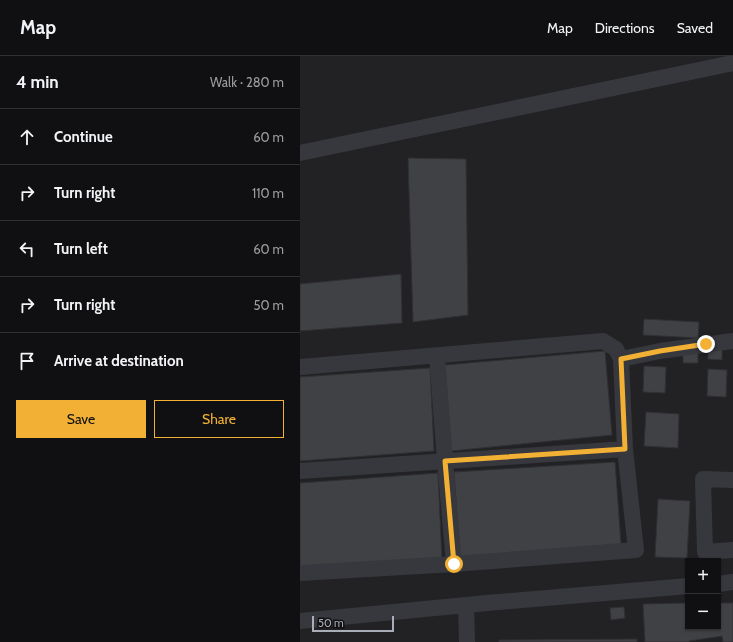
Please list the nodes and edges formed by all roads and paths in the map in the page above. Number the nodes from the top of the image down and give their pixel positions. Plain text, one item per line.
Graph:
1 (733, 62) edge
2 (300, 153) edge
3 (733, 341) edge
4 (437, 356) junction
5 (621, 359) junction
6 (300, 367) edge
7 (625, 449) junction
8 (445, 461) junction
9 (300, 471) edge
10 (733, 480) edge
11 (733, 550) edge
12 (454, 564) junction
13 (300, 573) edge
14 (733, 582) edge
15 (721, 584) edge
16 (685, 586) edge
17 (466, 605) junction
18 (300, 621) edge
19 (467, 642) edge

1 - 2 street
3 - 5 street
4 - 5 street
4 - 6 street
4 - 8 street
5 - 7 street
7 - 8 street
7 - 12 street
8 - 9 street
8 - 12 street
10 - 11 street
12 - 13 street
14 - 15 street
16 - 17 street
17 - 18 street
17 - 19 street

